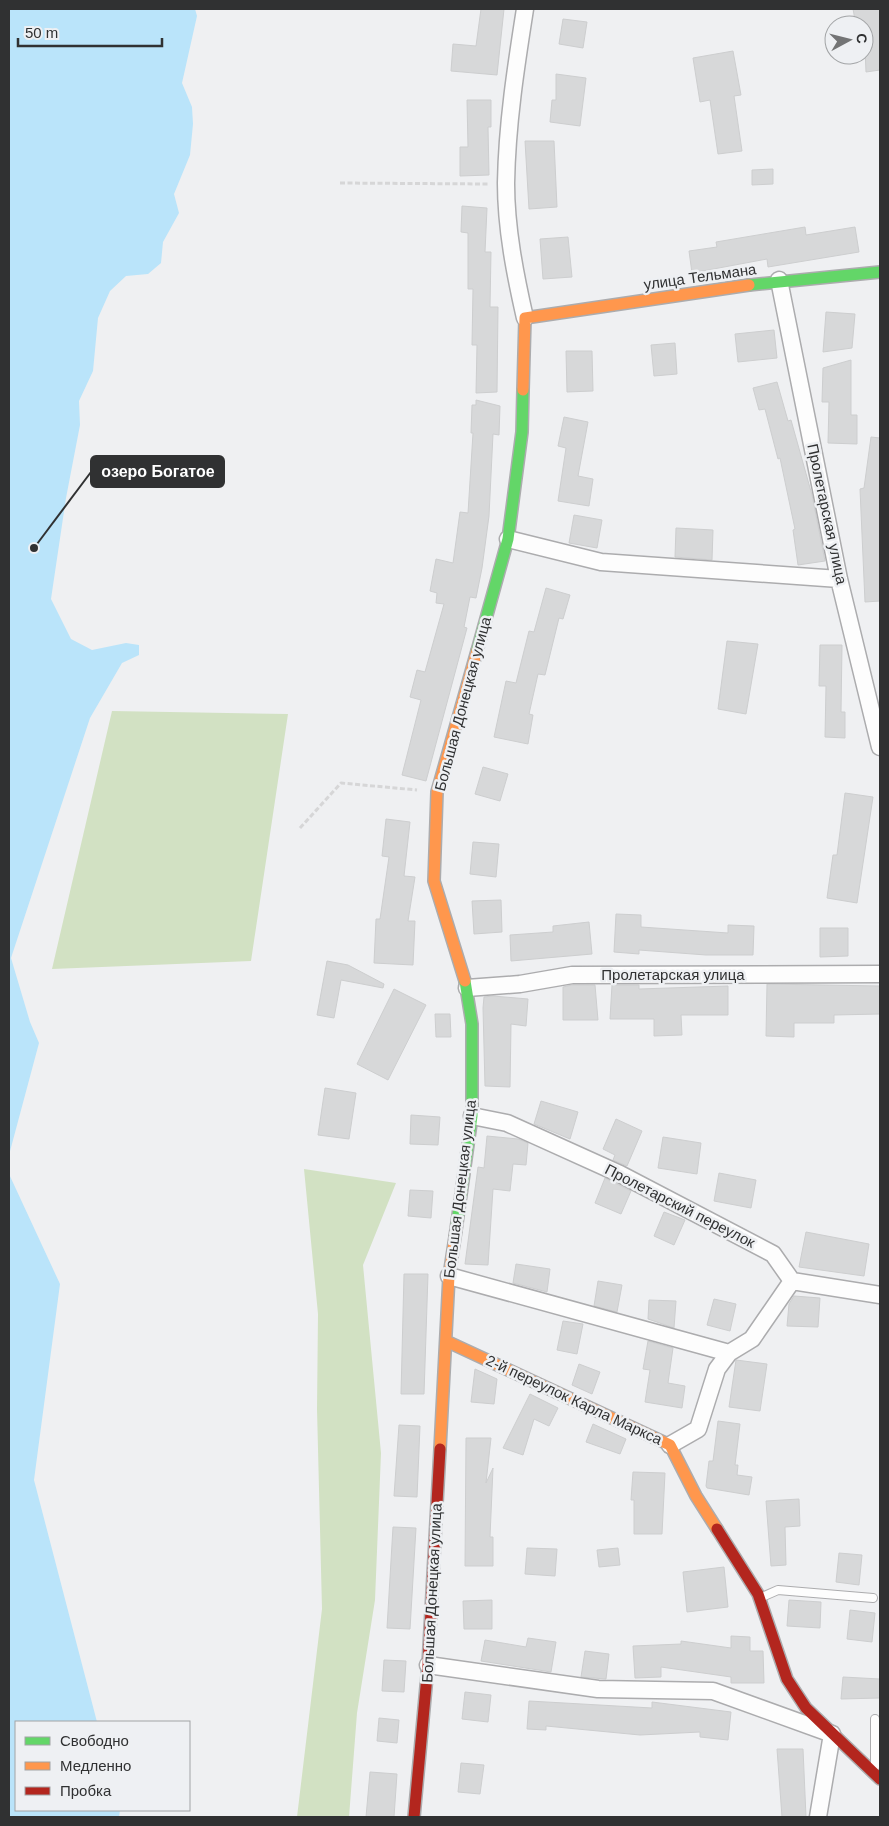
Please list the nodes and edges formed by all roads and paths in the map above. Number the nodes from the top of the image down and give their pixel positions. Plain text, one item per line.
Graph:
1 (525, 9) edge
2 (340, 183) dead end
3 (506, 184) junction
4 (880, 272) edge
5 (779, 280) junction
6 (525, 318) junction
7 (508, 539) junction
8 (839, 579) junction
9 (880, 747) edge
10 (437, 792) junction
11 (300, 828) dead end
12 (880, 974) edge
13 (467, 988) junction
14 (472, 1116) junction
15 (449, 1276) junction
16 (792, 1281) junction
17 (880, 1295) edge
18 (446, 1340) junction
19 (729, 1353) junction
20 (670, 1445) junction
21 (873, 1598) dead end
22 (759, 1599) junction
23 (428, 1665) junction
24 (875, 1719) dead end
25 (832, 1734) junction
26 (877, 1776) edge
27 (414, 1817) edge
28 (818, 1817) edge

1 - 3 street, Большая Донецкая улица
2 - 3 path
3 - 6 street, Большая Донецкая улица
4 - 5 street, улица Тельмана
5 - 6 street, улица Тельмана
5 - 8 street, Пролетарская улица
6 - 7 street, Большая Донецкая улица
7 - 8 street
7 - 10 street, Большая Донецкая улица
8 - 9 street, Пролетарская улица
10 - 11 path
10 - 13 street, Большая Донецкая улица
12 - 13 street, Пролетарская улица
13 - 14 street, Большая Донецкая улица
14 - 15 street, Большая Донецкая улица
14 - 16 street, Пролетарский переулок
15 - 18 street, Большая Донецкая улица
15 - 19 street
16 - 17 street
16 - 19 street
18 - 20 street, 2-й переулок Карла Маркса
18 - 23 street, Большая Донецкая улица
19 - 20 street
20 - 22 street, 2-й переулок Карла Маркса
21 - 22 lane
22 - 25 street, 2-й переулок Карла Маркса
23 - 25 street, 2-й переулок Карла Маркса
23 - 27 street, Большая Донецкая улица
24 - 26 lane
25 - 26 street, 2-й переулок Карла Маркса
25 - 28 street

